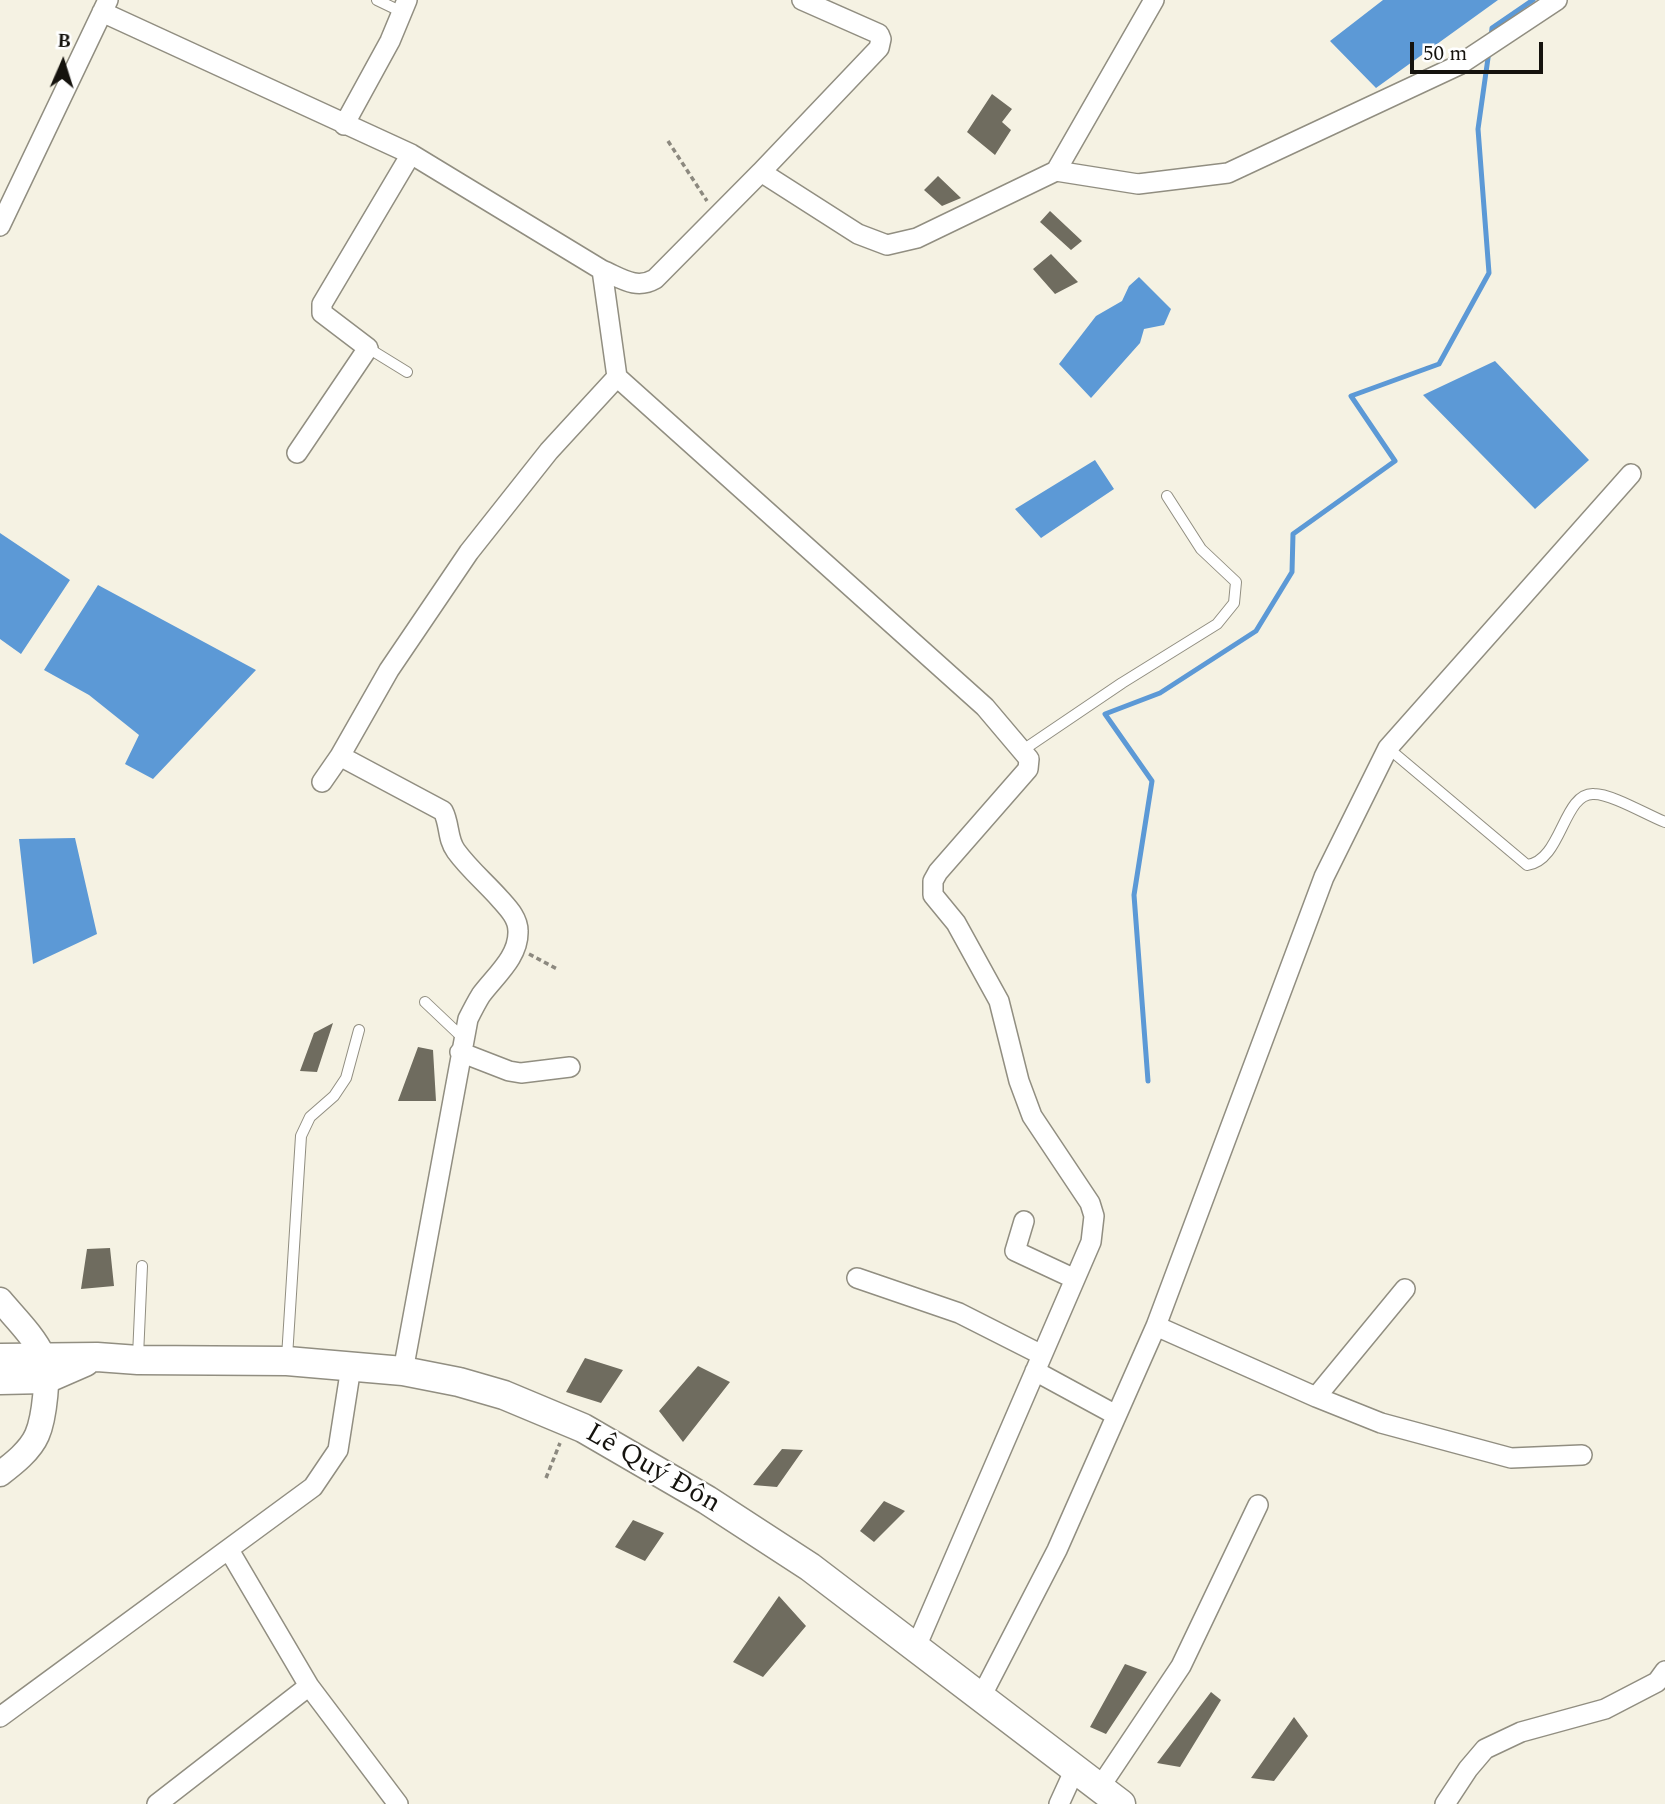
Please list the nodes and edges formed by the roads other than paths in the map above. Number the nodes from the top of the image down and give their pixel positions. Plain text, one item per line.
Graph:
1 (377, 0) edge
2 (802, 0) edge
3 (1154, 0) edge
4 (1557, 0) edge
5 (105, 6) edge
6 (405, 6) edge
7 (344, 125) junction
8 (411, 154) junction
9 (1056, 171) junction
10 (761, 172) junction
11 (0, 226) edge
12 (602, 270) junction
13 (368, 348) junction
14 (407, 372) dead end
15 (617, 377) junction
16 (298, 453) dead end
17 (1631, 474) dead end
18 (1167, 496) dead end
19 (1388, 748) junction
20 (1023, 750) junction
21 (340, 756) junction
22 (321, 782) dead end
23 (1665, 822) edge
24 (425, 1002) dead end
25 (359, 1030) dead end
26 (462, 1045) junction
27 (570, 1067) dead end
28 (1024, 1221) dead end
29 (142, 1266) dead end
30 (858, 1278) dead end
31 (1075, 1279) junction
32 (1405, 1289) dead end
33 (0, 1300) edge
34 (1156, 1326) junction
35 (0, 1358) edge
36 (138, 1360) junction
37 (286, 1361) junction
38 (1039, 1363) junction
39 (351, 1367) junction
40 (45, 1369) junction
41 (403, 1371) junction
42 (0, 1380) edge
43 (1316, 1397) junction
44 (1116, 1415) junction
45 (1582, 1455) dead end
46 (0, 1474) edge
47 (1258, 1505) dead end
48 (229, 1550) junction
49 (916, 1647) junction
50 (1665, 1671) edge
51 (309, 1686) junction
52 (981, 1697) junction
53 (0, 1717) edge
54 (1075, 1769) junction
55 (1110, 1796) edge
56 (157, 1804) edge
57 (398, 1804) edge
58 (1059, 1804) edge
59 (1445, 1804) edge

1 - 6 lane
2 - 10 street
3 - 9 street
4 - 9 street
5 - 7 street
5 - 11 street
6 - 7 street
7 - 8 street
8 - 12 street
8 - 13 street
9 - 10 street
10 - 12 street
12 - 15 street
13 - 14 lane
13 - 16 street
15 - 20 street
15 - 21 street
17 - 19 street
18 - 20 lane
19 - 23 lane
19 - 34 street
20 - 31 street
21 - 22 street
21 - 26 street
24 - 26 lane
25 - 37 lane
26 - 27 street
26 - 41 street
28 - 31 street
29 - 36 lane
30 - 38 street
31 - 38 street
32 - 43 street
33 - 40 street
34 - 43 street
34 - 44 street
35 - 40 main road, Lê Quý Đôn
36 - 37 main road, Lê Quý Đôn
36 - 40 main road, Lê Quý Đôn
37 - 39 main road, Lê Quý Đôn
38 - 44 street
38 - 49 street
39 - 41 main road, Lê Quý Đôn
39 - 48 street
40 - 42 main road, Lê Quý Đôn
40 - 46 street
41 - 49 main road, Lê Quý Đôn
43 - 45 street
44 - 52 street
47 - 55 street
48 - 51 street
48 - 53 street
49 - 52 main road, Lê Quý Đôn
50 - 59 street
51 - 56 street
51 - 57 street
52 - 54 main road, Lê Quý Đôn
54 - 55 main road, Lê Quý Đôn
54 - 58 street

